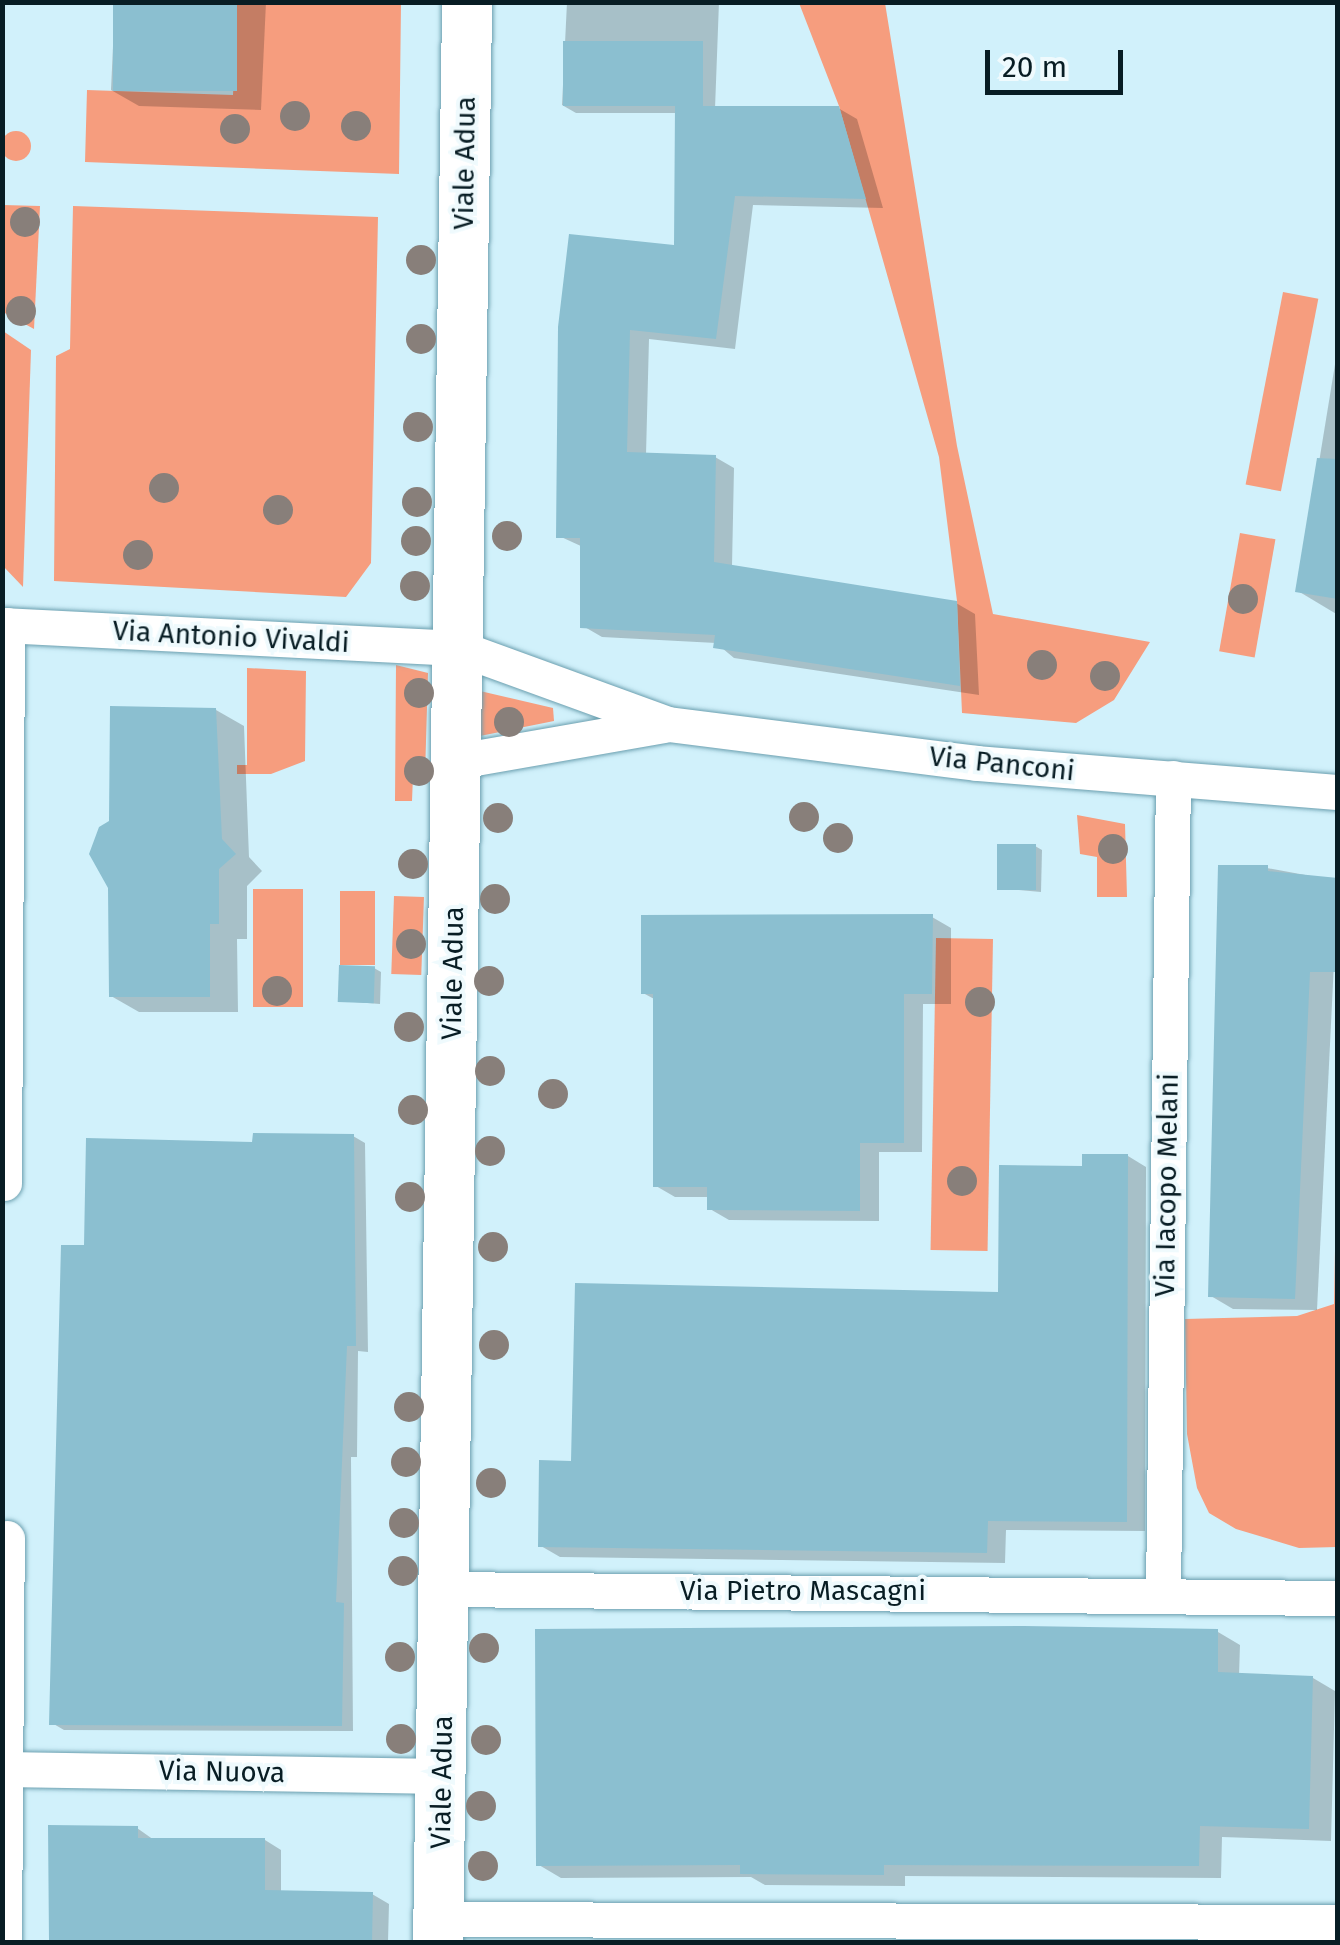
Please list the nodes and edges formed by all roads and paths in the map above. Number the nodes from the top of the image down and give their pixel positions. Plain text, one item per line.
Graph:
1 (467, 2) edge
2 (5, 625) edge
3 (459, 648) junction
4 (668, 724) junction
5 (458, 760) junction
6 (1173, 778) junction
7 (1338, 792) edge
8 (4, 1183) edge
9 (7, 1538) dead end
10 (444, 1590) junction
11 (1163, 1592) junction
12 (1338, 1598) edge
13 (4, 1768) edge
14 (442, 1776) junction
15 (1338, 1922) edge
16 (439, 1930) edge
17 (4, 1942) edge

1 - 3 main road, Viale Adua
2 - 3 street, Via Antonio Vivaldi
2 - 8 street
3 - 4 street, Via Panconi
3 - 5 main road, Viale Adua
4 - 5 street, Via Panconi
4 - 6 street, Via Panconi
5 - 10 main road, Viale Adua
6 - 7 street, Via Panconi
6 - 11 street, Via Iacopo Melani
9 - 13 street
10 - 11 street, Via Pietro Mascagni
10 - 14 main road, Viale Adua
11 - 12 street, Via Pietro Mascagni
13 - 14 street, Via Nuova
13 - 17 street
14 - 16 main road, Viale Adua
15 - 16 street

